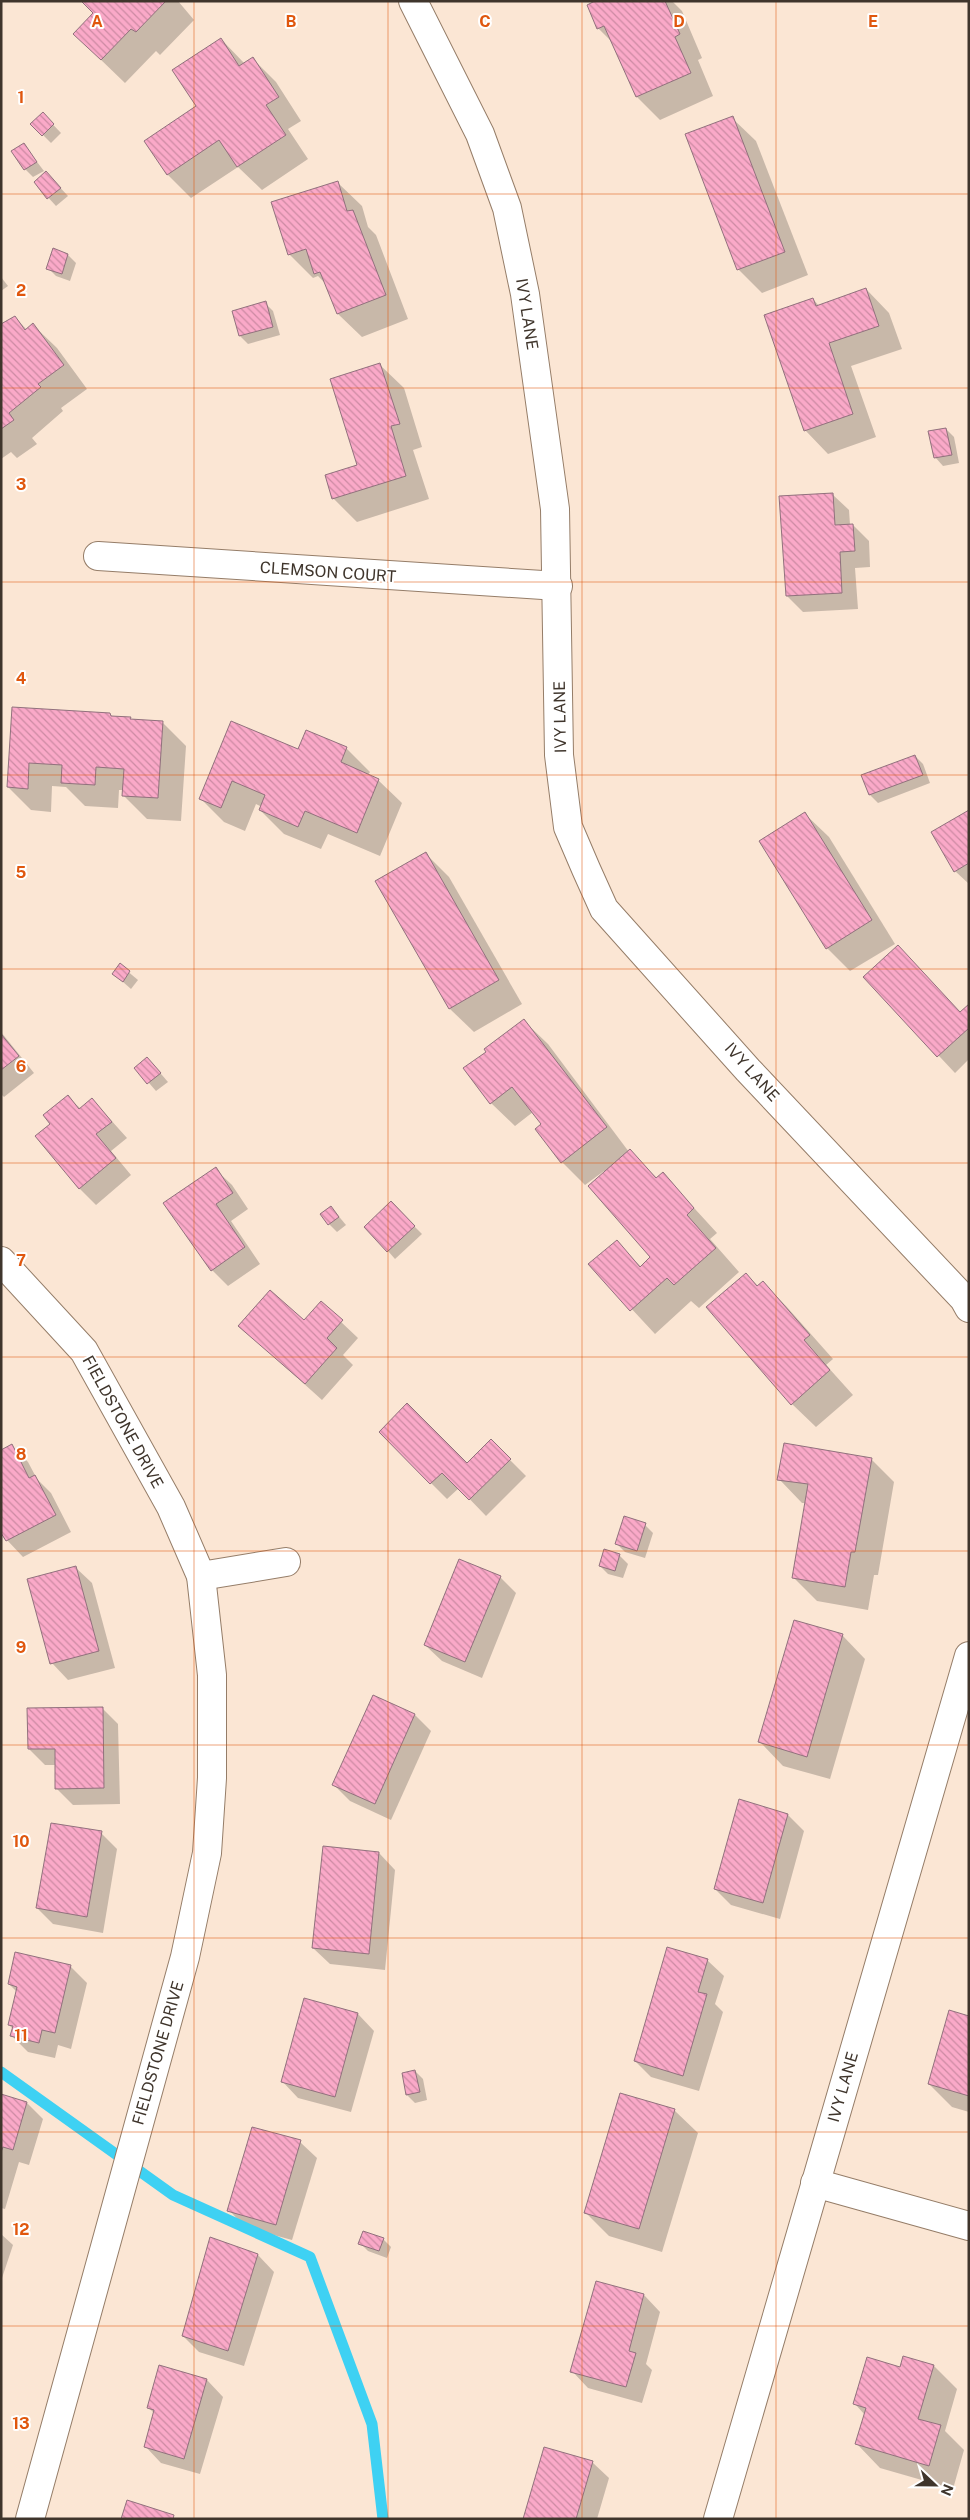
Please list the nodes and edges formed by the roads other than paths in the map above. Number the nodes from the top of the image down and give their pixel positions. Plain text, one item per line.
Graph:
1 (413, 1) edge
2 (98, 556) dead end
3 (558, 586) junction
4 (1, 1261) edge
5 (969, 1308) edge
6 (286, 1562) dead end
7 (201, 1576) junction
8 (969, 1656) edge
9 (815, 2182) junction
10 (969, 2226) edge
11 (30, 2519) edge
12 (718, 2519) edge

1 - 3 street, IVY LANE
2 - 3 street, CLEMSON COURT
3 - 5 street, IVY LANE
4 - 7 street, FIELDSTONE DRIVE
6 - 7 street
7 - 11 street, FIELDSTONE DRIVE
8 - 9 street, IVY LANE
9 - 10 street
9 - 12 street, IVY LANE

